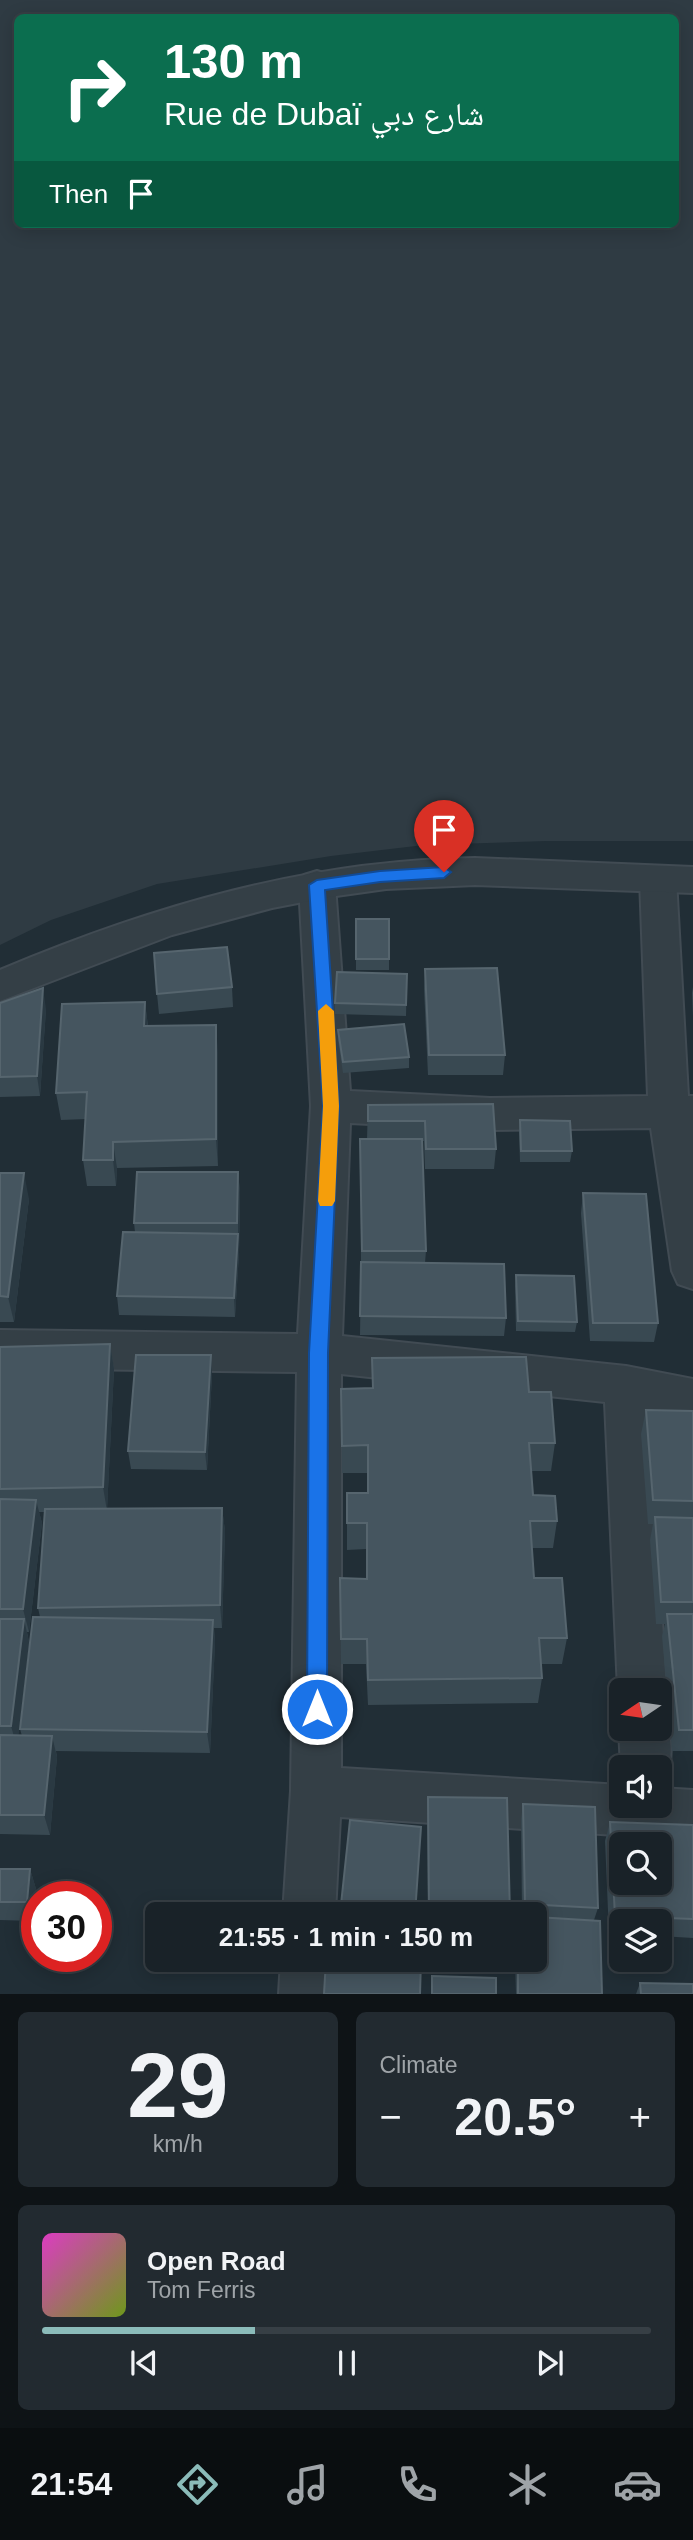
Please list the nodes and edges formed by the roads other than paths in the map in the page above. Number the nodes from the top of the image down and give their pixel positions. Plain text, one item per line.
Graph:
1 (676, 879) edge
2 (317, 885) junction
3 (0, 986) edge
4 (331, 1106) junction
5 (681, 1111) edge
6 (693, 1271) edge
7 (0, 1349) edge
8 (318, 1353) junction
9 (626, 1385) junction
10 (693, 1399) edge
11 (641, 1678) edge
12 (316, 1791) junction
13 (609, 1799) edge
14 (310, 1902) edge
15 (306, 1972) edge
16 (305, 1994) edge

1 - 2 street
1 - 5 street
2 - 3 street
2 - 4 street
4 - 5 street
4 - 8 street
5 - 6 street
7 - 8 street
8 - 9 street
8 - 12 street
9 - 10 street
9 - 11 street
12 - 13 street
12 - 14 street
15 - 16 street

